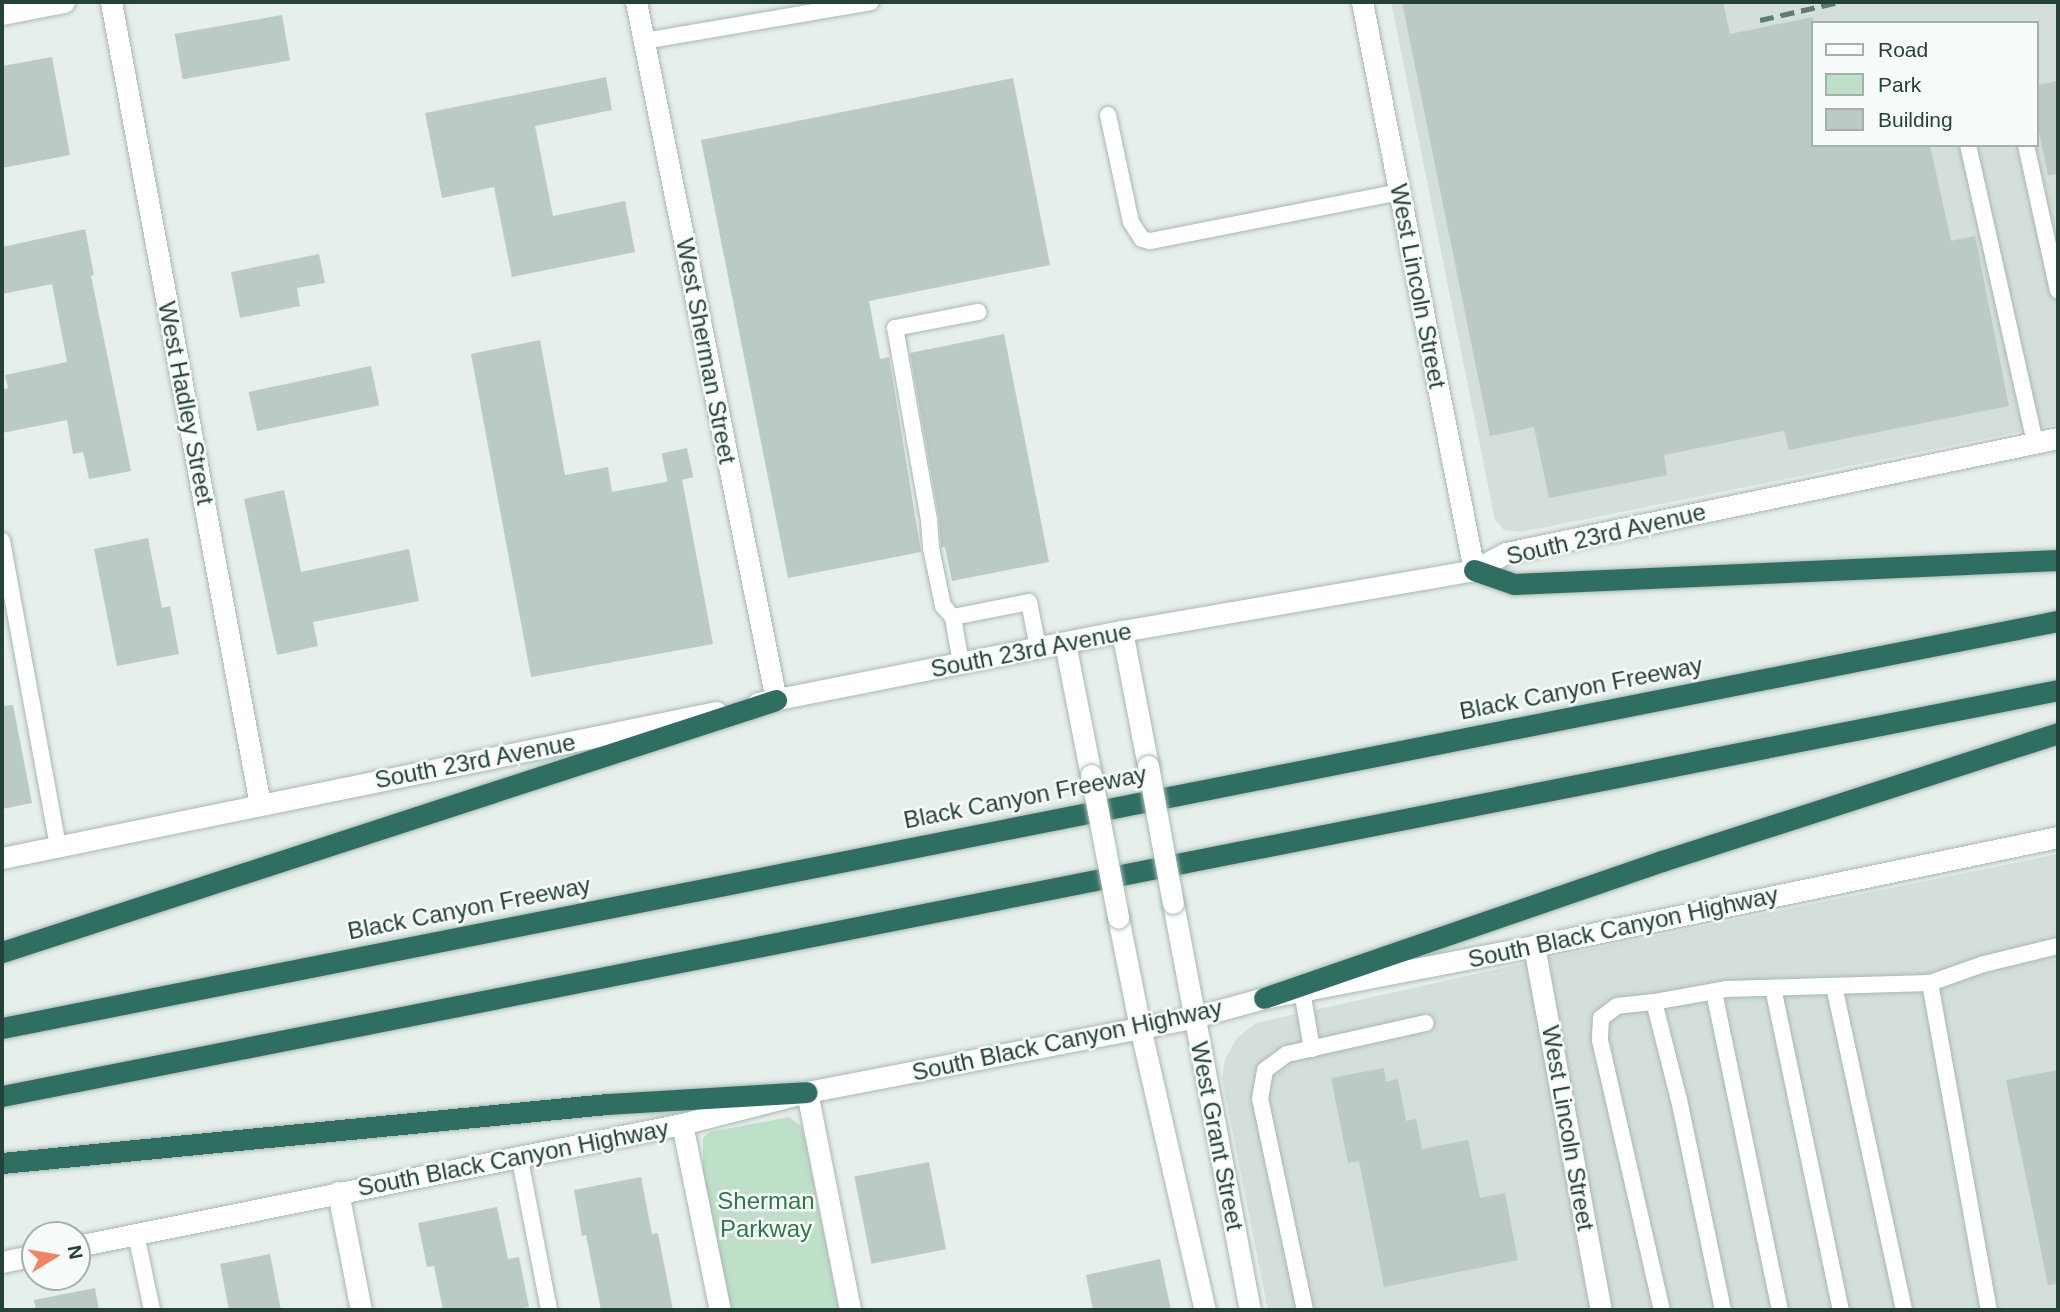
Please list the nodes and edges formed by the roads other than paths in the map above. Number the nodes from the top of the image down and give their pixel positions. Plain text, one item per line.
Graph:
1 (64, 2) edge
2 (111, 2) edge
3 (636, 2) edge
4 (871, 2) edge
5 (1362, 2) edge
6 (2, 13) edge
7 (644, 41) junction
8 (1108, 115) dead end
9 (1968, 147) edge
10 (2026, 147) edge
11 (1400, 192) junction
12 (2058, 291) edge
13 (978, 312) dead end
14 (2058, 438) edge
15 (2035, 443) junction
16 (2, 541) edge
17 (2058, 560) edge
18 (1474, 570) junction
19 (953, 617) junction
20 (2058, 621) edge
21 (1122, 631) junction
22 (1065, 643) junction
23 (1038, 648) junction
24 (961, 663) junction
25 (2058, 691) edge
26 (775, 700) junction
27 (2058, 733) edge
28 (260, 804) junction
29 (2058, 837) edge
30 (58, 847) junction
31 (2, 859) edge
32 (1534, 946) junction
33 (2058, 946) edge
34 (2, 952) edge
35 (1930, 983) junction
36 (1834, 986) junction
37 (1773, 988) junction
38 (1301, 991) junction
39 (1714, 992) junction
40 (1264, 998) junction
41 (1654, 1002) junction
42 (1195, 1017) junction
43 (1426, 1023) dead end
44 (1140, 1027) junction
45 (2, 1028) edge
46 (1312, 1049) junction
47 (807, 1093) junction
48 (2, 1096) edge
49 (681, 1124) junction
50 (519, 1155) junction
51 (2, 1163) edge
52 (338, 1192) junction
53 (136, 1234) junction
54 (91, 1244) edge
55 (21, 1258) edge
56 (2, 1262) edge
57 (152, 1310) edge
58 (361, 1310) edge
59 (549, 1310) edge
60 (720, 1310) edge
61 (850, 1310) edge
62 (1205, 1310) edge
63 (1250, 1310) edge
64 (1305, 1310) edge
65 (1601, 1310) edge
66 (1662, 1310) edge
67 (1723, 1310) edge
68 (1780, 1310) edge
69 (1841, 1310) edge
70 (1904, 1310) edge
71 (1988, 1310) edge

1 - 6 main road
2 - 28 main road, West Hadley Street
3 - 7 main road, West Sherman Street
4 - 7 lane
5 - 11 main road, West Lincoln Street
7 - 26 main road, West Sherman Street
8 - 11 lane
9 - 15 lane
10 - 12 lane
11 - 18 main road, West Lincoln Street
13 - 19 lane
14 - 15 main road, South 23rd Avenue
15 - 18 main road, South 23rd Avenue
16 - 30 lane
17 - 18 highway
18 - 21 main road, South 23rd Avenue
19 - 23 lane
19 - 24 lane
20 - 45 highway, Black Canyon Freeway
21 - 22 main road, South 23rd Avenue
21 - 42 main road, West Grant Street, bridge
22 - 23 main road, South 23rd Avenue
22 - 44 main road, West Grant Street, bridge
23 - 24 main road, South 23rd Avenue
24 - 26 main road, South 23rd Avenue
25 - 48 highway
26 - 28 main road, South 23rd Avenue
26 - 34 highway
27 - 40 highway
28 - 30 main road, South 23rd Avenue
29 - 32 main road, South Black Canyon Highway
30 - 31 main road, South 23rd Avenue
32 - 38 main road, South Black Canyon Highway
32 - 65 main road, West Lincoln Street
33 - 35 lane
35 - 36 lane
35 - 71 lane
36 - 37 lane
36 - 70 lane
37 - 39 lane
37 - 69 lane
38 - 40 main road, South Black Canyon Highway
38 - 46 lane
39 - 41 lane
39 - 68 lane
40 - 42 main road, South Black Canyon Highway
41 - 66 lane
41 - 67 lane
42 - 44 main road, South Black Canyon Highway
42 - 63 main road, West Grant Street
43 - 46 lane
44 - 47 main road, South Black Canyon Highway
44 - 62 main road, West Grant Street
46 - 64 lane
47 - 49 main road, South Black Canyon Highway
47 - 51 highway
47 - 61 main road
49 - 50 main road, South Black Canyon Highway
49 - 60 main road
50 - 52 main road, South Black Canyon Highway
50 - 59 lane
52 - 53 main road, South Black Canyon Highway
52 - 58 main road
53 - 54 main road, South Black Canyon Highway
53 - 57 lane
55 - 56 main road

